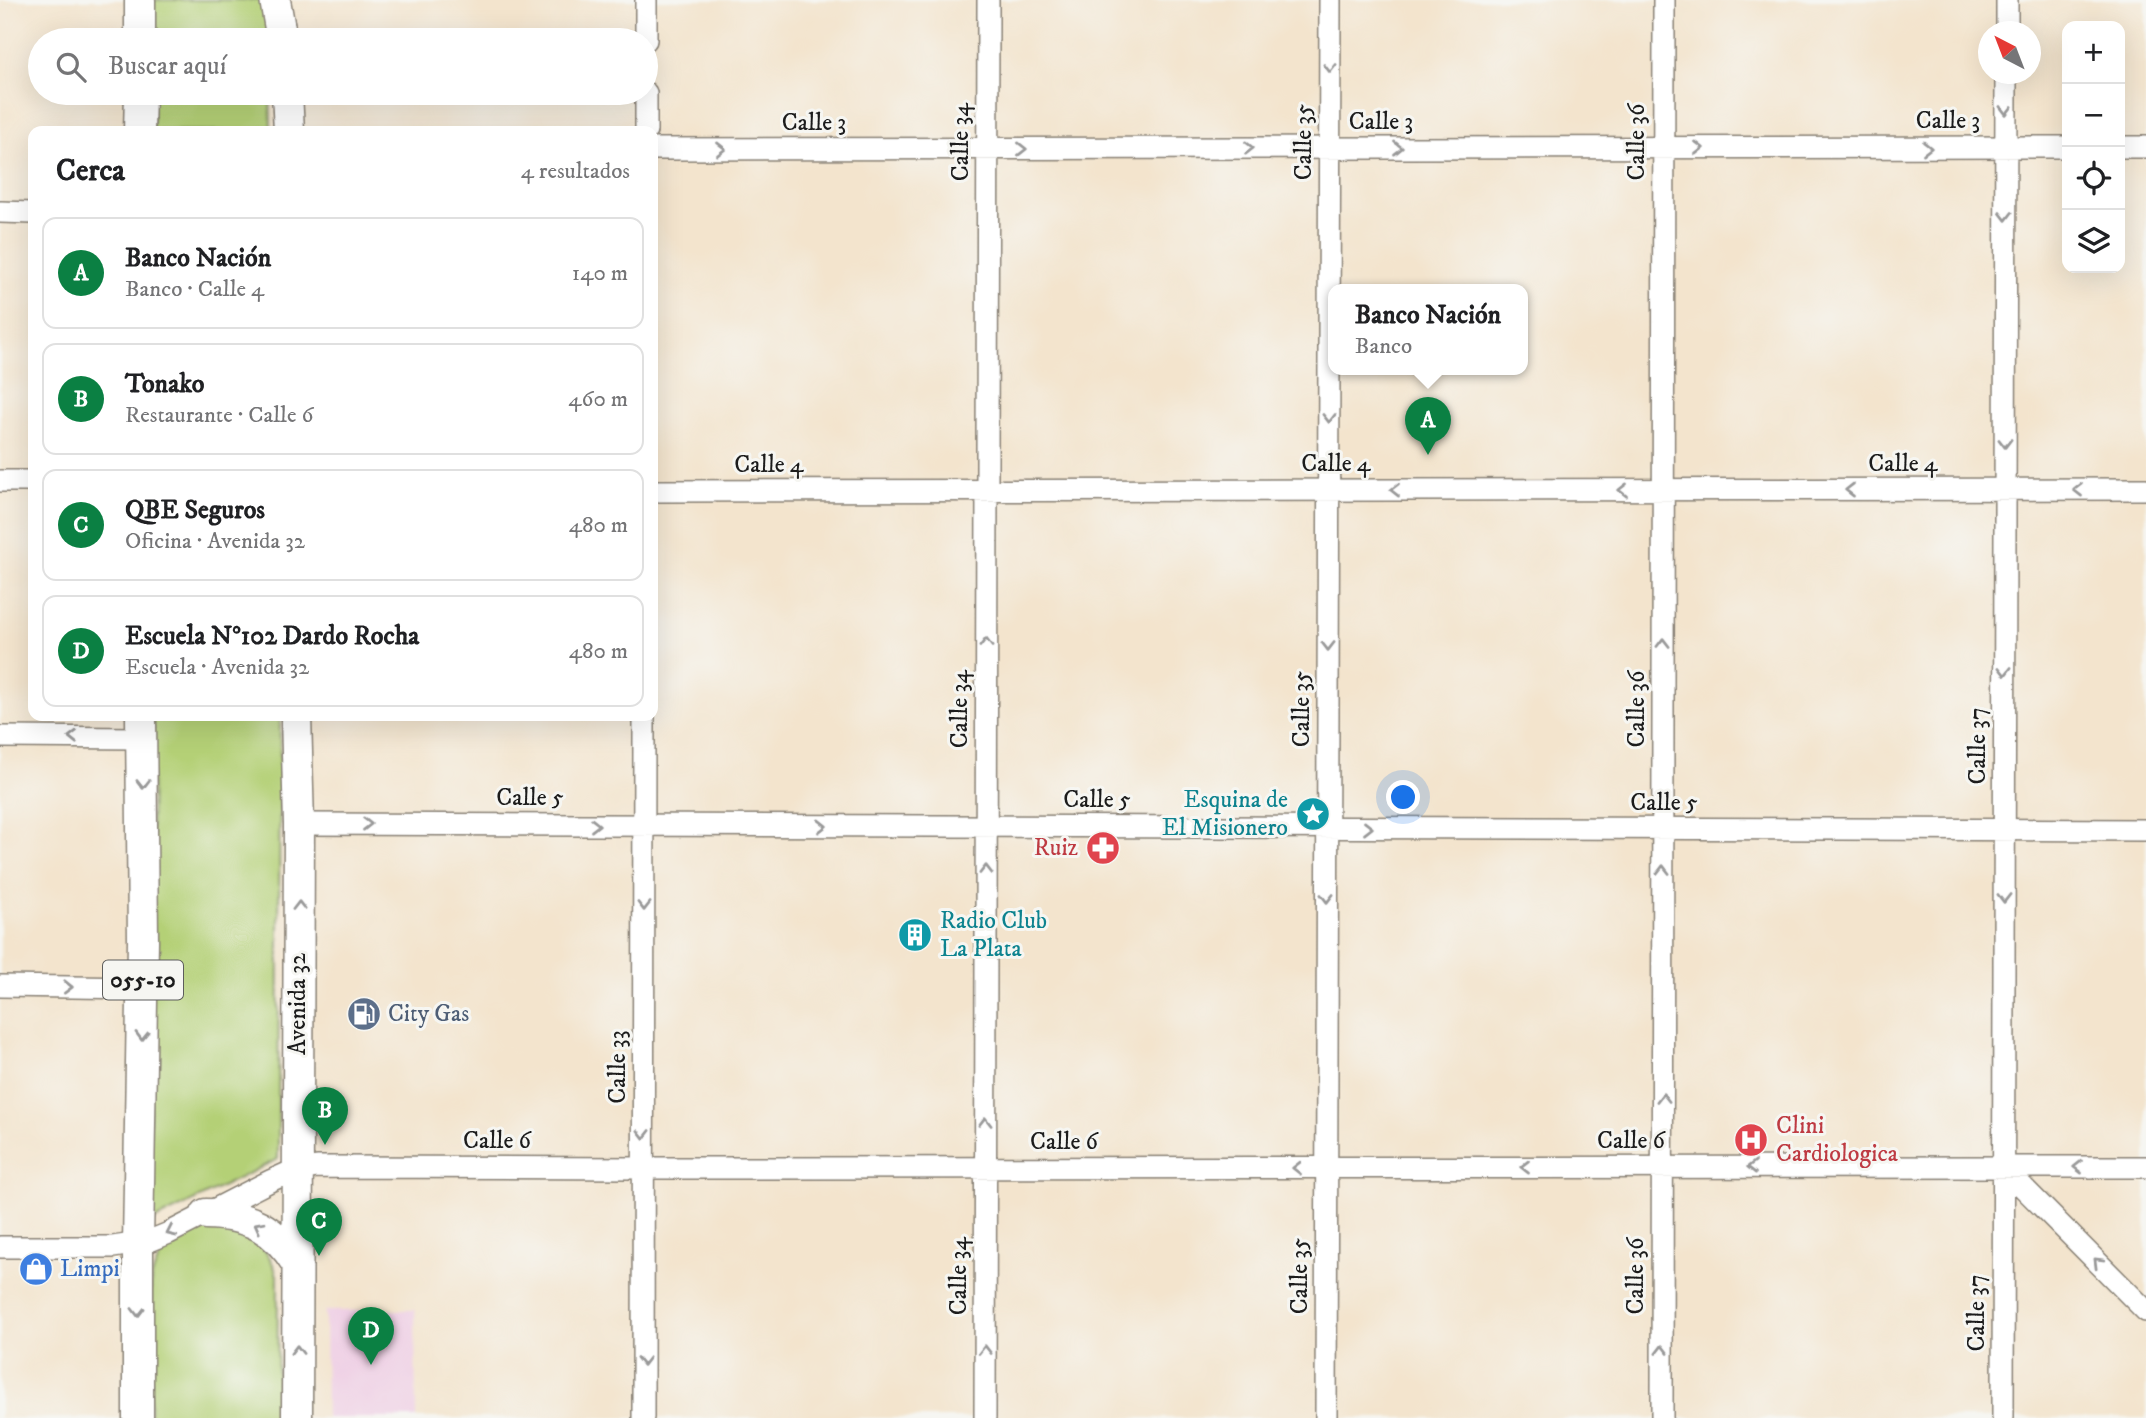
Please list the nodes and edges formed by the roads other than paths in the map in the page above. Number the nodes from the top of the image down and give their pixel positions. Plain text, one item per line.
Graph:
1 (140, 0) edge
2 (275, 0) edge
3 (291, 0) edge
4 (646, 0) edge
5 (988, 0) edge
6 (1330, 0) edge
7 (1664, 0) edge
8 (2007, 0) edge
9 (2007, 21) edge
10 (140, 28) edge
11 (280, 28) edge
12 (290, 28) edge
13 (646, 28) edge
14 (2006, 84) edge
15 (140, 105) edge
16 (288, 105) edge
17 (646, 105) edge
18 (139, 126) edge
19 (289, 126) edge
20 (646, 126) edge
21 (2006, 147) junction
22 (2062, 147) edge
23 (2125, 147) edge
24 (2146, 147) edge
25 (1330, 148) junction
26 (1664, 148) junction
27 (658, 149) edge
28 (988, 149) junction
29 (0, 212) edge
30 (28, 214) edge
31 (1330, 284) edge
32 (1329, 375) edge
33 (0, 481) edge
34 (28, 481) edge
35 (2146, 489) edge
36 (1663, 490) junction
37 (2005, 490) junction
38 (658, 491) edge
39 (987, 491) junction
40 (1329, 491) junction
41 (296, 721) edge
42 (645, 721) edge
43 (141, 727) edge
44 (0, 737) edge
45 (299, 824) junction
46 (644, 825) junction
47 (986, 826) junction
48 (1328, 828) junction
49 (1663, 829) junction
50 (2004, 830) junction
51 (2146, 830) edge
52 (0, 986) edge
53 (142, 988) junction
54 (1662, 1167) junction
55 (2003, 1167) junction
56 (2146, 1167) edge
57 (644, 1168) junction
58 (985, 1168) junction
59 (1326, 1168) junction
60 (298, 1170) junction
61 (206, 1214) junction
62 (138, 1244) junction
63 (0, 1247) edge
64 (297, 1264) junction
65 (2146, 1311) edge
66 (138, 1418) edge
67 (296, 1418) edge
68 (643, 1418) edge
69 (985, 1418) edge
70 (1326, 1418) edge
71 (1662, 1418) edge
72 (2003, 1418) edge

1 - 10 highway
2 - 11 highway
3 - 12 street
4 - 13 street
5 - 28 street, Calle 34
6 -> 25 street, Calle 35
7 - 26 street, Calle 36
8 - 9 street
14 -> 21 street, Calle 37
15 - 18 highway
16 - 19 highway
17 - 20 street
21 - 22 street, Calle 3
26 -> 21 street, Calle 3
21 -> 37 street, Calle 37
23 - 24 street
25 -> 26 street, Calle 3
28 -> 25 street, Calle 3
25 -> 31 street, Calle 35
26 - 36 street, Calle 36
27 -> 28 street, Calle 3
28 - 39 street, Calle 34
29 - 30 street
32 -> 40 street, Calle 35
33 - 34 street
35 -> 37 street, Calle 4
37 -> 36 street, Calle 4
36 -> 40 street, Calle 4
49 -> 36 street, Calle 36
37 -> 50 street, Calle 37
38 - 39 street, Calle 4
39 - 40 street, Calle 4
47 -> 39 street, Calle 34
40 -> 48 street, Calle 35
41 - 45 highway, Avenida 32
42 - 46 street, Calle 33
43 -> 44 street
43 -> 53 highway, 055-10
45 -> 46 street, Calle 5
60 -> 45 highway, Avenida 32
46 -> 47 street, Calle 5
46 -> 57 street, Calle 33
47 - 48 street, Calle 5
58 -> 47 street, Calle 34
48 -> 49 street, Calle 5
48 -> 59 street, Calle 35
49 - 50 street, Calle 5
54 -> 49 street, Calle 36
50 - 51 street, Calle 5
50 -> 55 street, Calle 37
52 -> 53 street
53 -> 62 highway, 055-10
55 -> 54 street, Calle 6
54 -> 59 street, Calle 6
71 -> 54 street, Calle 36
56 -> 55 street, Calle 6
65 -> 55 street
55 - 72 street, Calle 37
57 - 58 street, Calle 6
57 - 60 street, Calle 6
57 -> 68 street, Calle 33
59 -> 58 street, Calle 6
69 -> 58 street, Calle 34
59 - 70 street, Calle 35
60 - 61 street, Calle 6
60 - 64 highway, Avenida 32
61 -> 62 street, Calle 6
64 -> 61 highway
62 - 63 street, Calle 6
62 -> 66 highway, 055-10
67 -> 64 highway, Avenida 32

